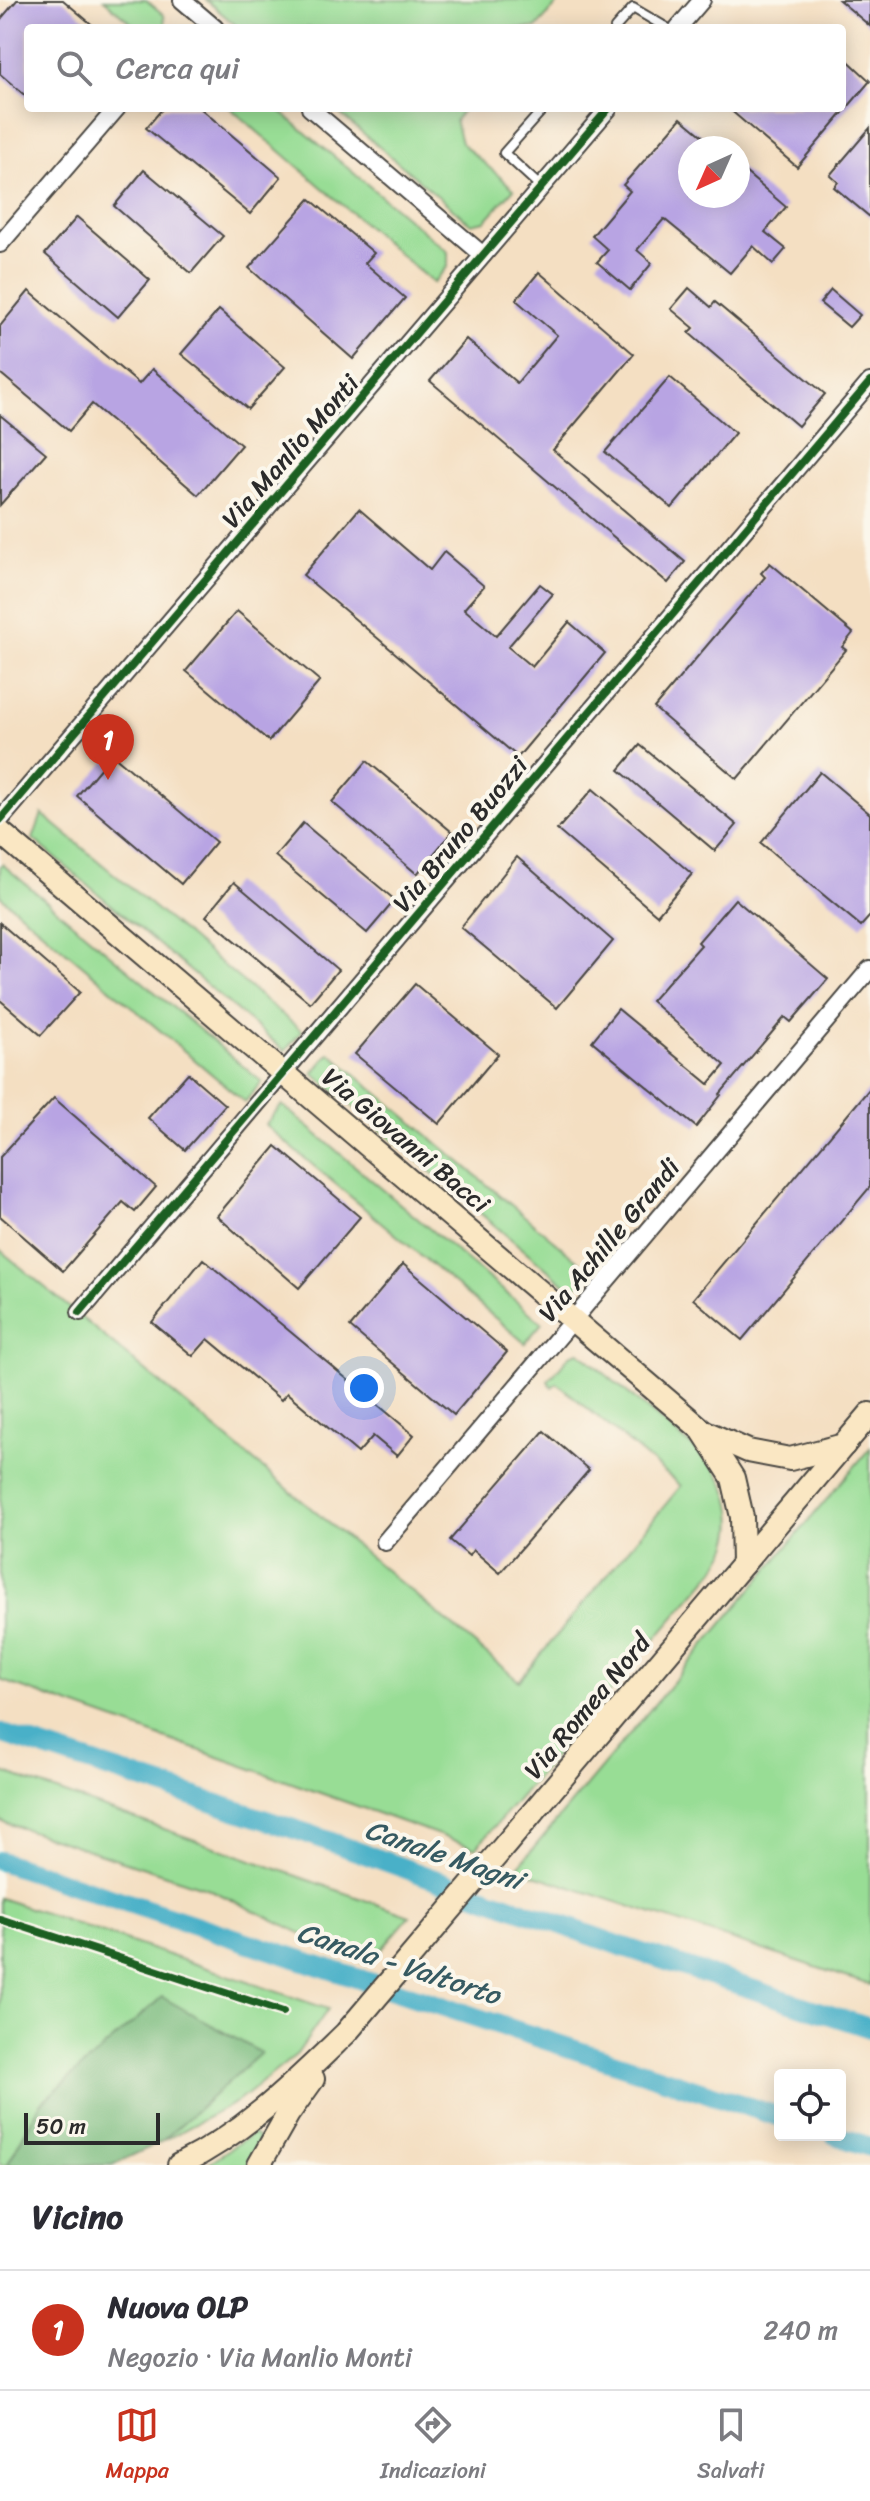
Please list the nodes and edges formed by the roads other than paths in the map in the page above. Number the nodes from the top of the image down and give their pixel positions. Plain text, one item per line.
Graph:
1 (182, 0) edge
2 (702, 0) edge
3 (198, 13) junction
4 (189, 24) edge
5 (210, 24) edge
6 (619, 24) edge
7 (660, 24) edge
8 (681, 24) edge
9 (114, 112) edge
10 (315, 112) edge
11 (540, 112) edge
12 (606, 112) edge
13 (541, 187) junction
14 (0, 244) edge
15 (483, 255) junction
16 (870, 382) edge
17 (0, 820) edge
18 (0, 832) edge
19 (870, 969) edge
20 (284, 1072) junction
21 (80, 1312) dead end
22 (573, 1318) junction
23 (870, 1414) edge
24 (702, 1430) junction
25 (844, 1445) junction
26 (385, 1542) dead end
27 (743, 1564) junction
28 (346, 2033) junction
29 (179, 2165) edge
30 (259, 2165) edge

1 - 3 street
2 - 8 street
3 - 4 street
3 - 5 street
6 - 7 lane
9 - 14 street
10 - 15 street
11 - 13 lane
12 - 13 street, Via Manlio Monti
13 - 15 street, Via Manlio Monti
15 - 17 street, Via Manlio Monti
16 - 20 street, Via Bruno Buozzi
18 - 20 main road, Via Giovanni Bacci
19 - 22 street, Via Achille Grandi
20 - 21 street, Via Bruno Buozzi
20 - 22 main road, Via Giovanni Bacci
22 - 24 main road, Via Giovanni Bacci
22 - 26 street, Via Achille Grandi
23 - 25 main road, Via Romea Nord
24 - 25 main road, Via Giovanni Bacci
24 - 27 main road, Via Giovanni Bacci
25 - 27 main road, Via Romea Nord
27 - 28 main road, Via Romea Nord
28 - 29 main road, Via Romea Nord
28 - 30 main road, Via Romea Nord

